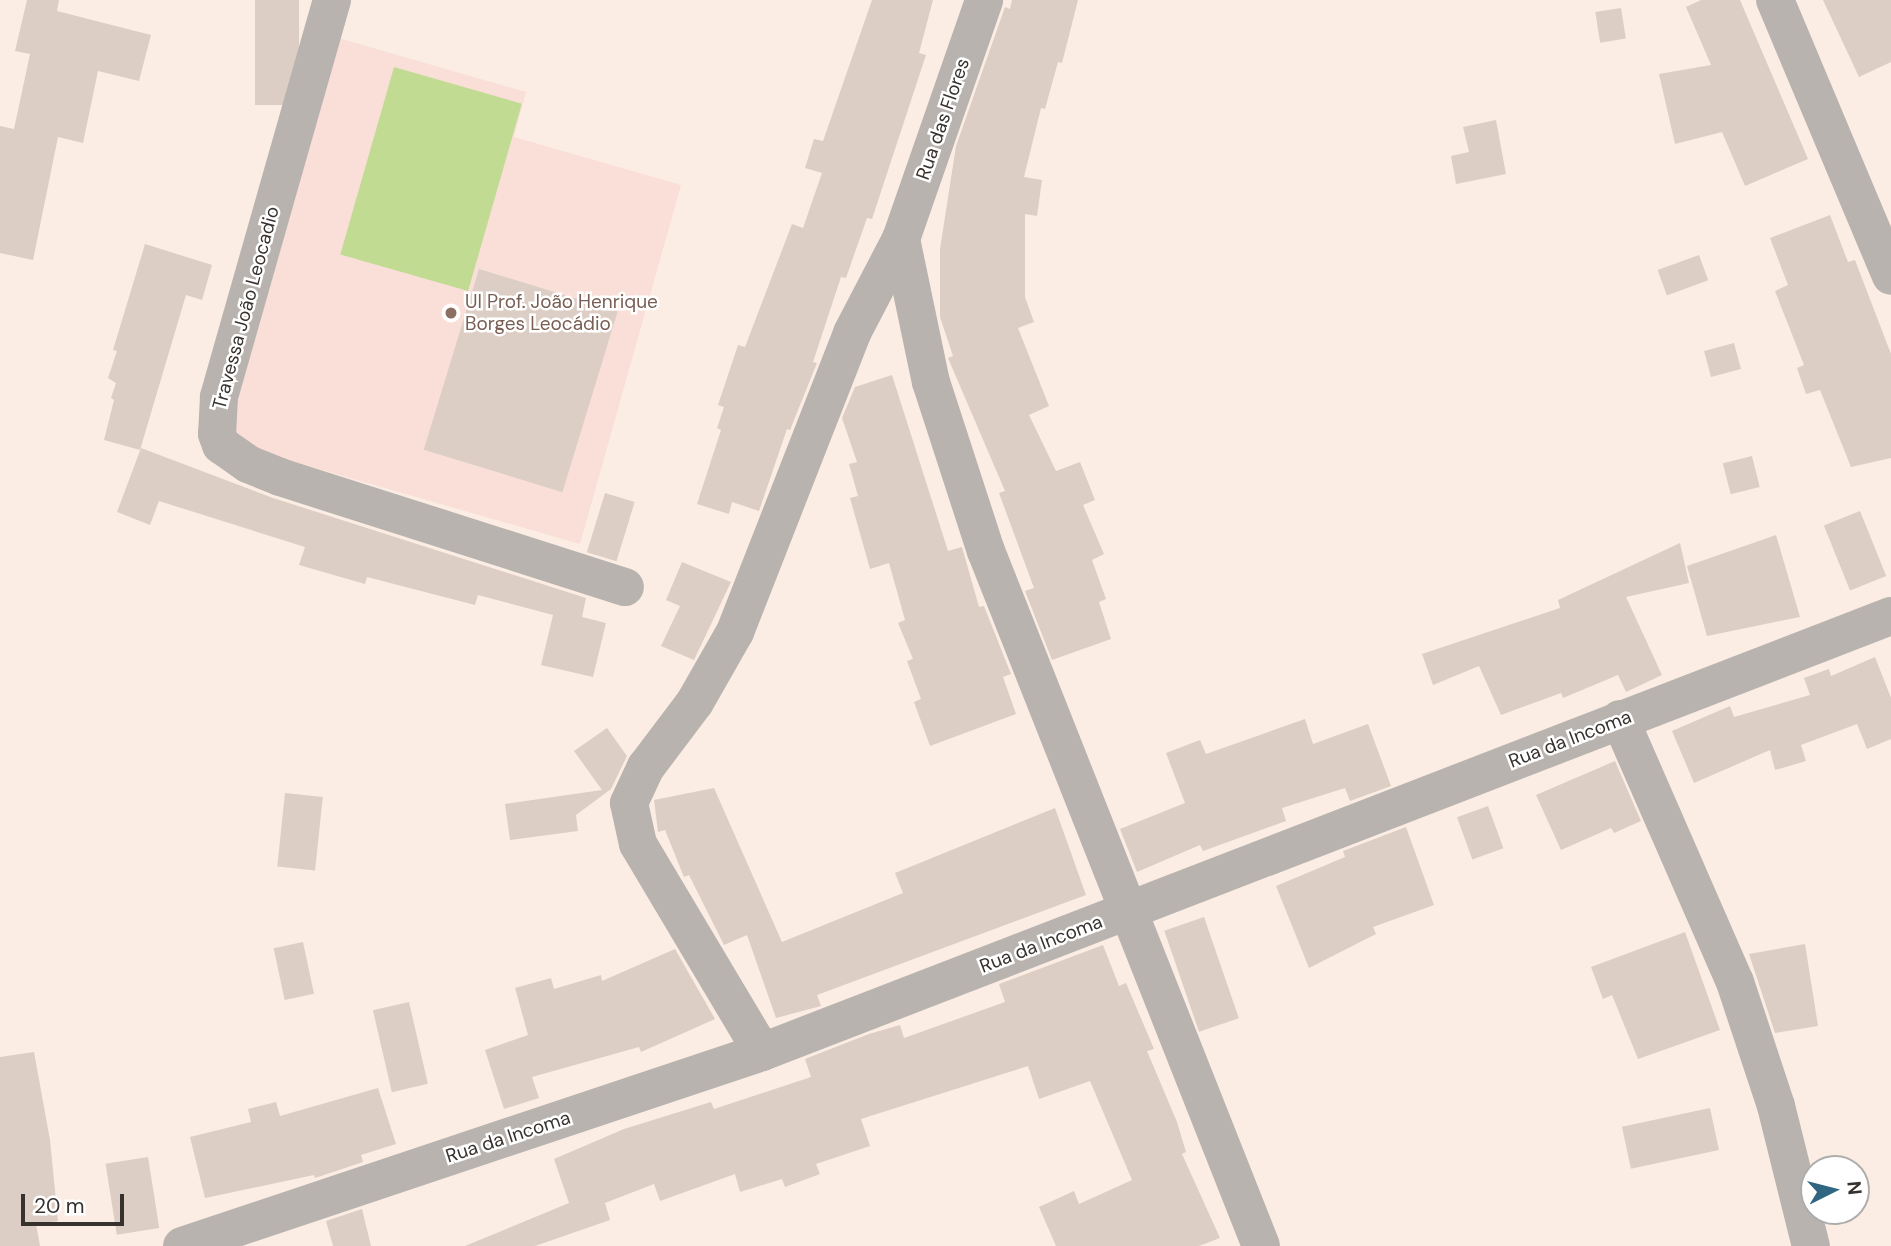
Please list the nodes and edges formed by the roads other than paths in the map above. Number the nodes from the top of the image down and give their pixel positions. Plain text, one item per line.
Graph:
1 (332, 0) edge
2 (984, 0) edge
3 (1774, 0) edge
4 (901, 239) junction
5 (1891, 275) edge
6 (625, 587) dead end
7 (1891, 616) edge
8 (1620, 719) junction
9 (1126, 912) junction
10 (762, 1052) junction
11 (182, 1246) edge
12 (1261, 1246) edge
13 (1811, 1246) edge

1 - 6 street, Travessa João Leocadio
2 - 4 street, Rua das Flores
3 - 5 street
4 - 9 street
4 - 10 street, Rua das Flores
7 - 8 street, Rua da Incoma
8 - 9 street, Rua da Incoma
8 - 13 street
9 - 10 street, Rua da Incoma
9 - 12 street
10 - 11 street, Rua da Incoma

